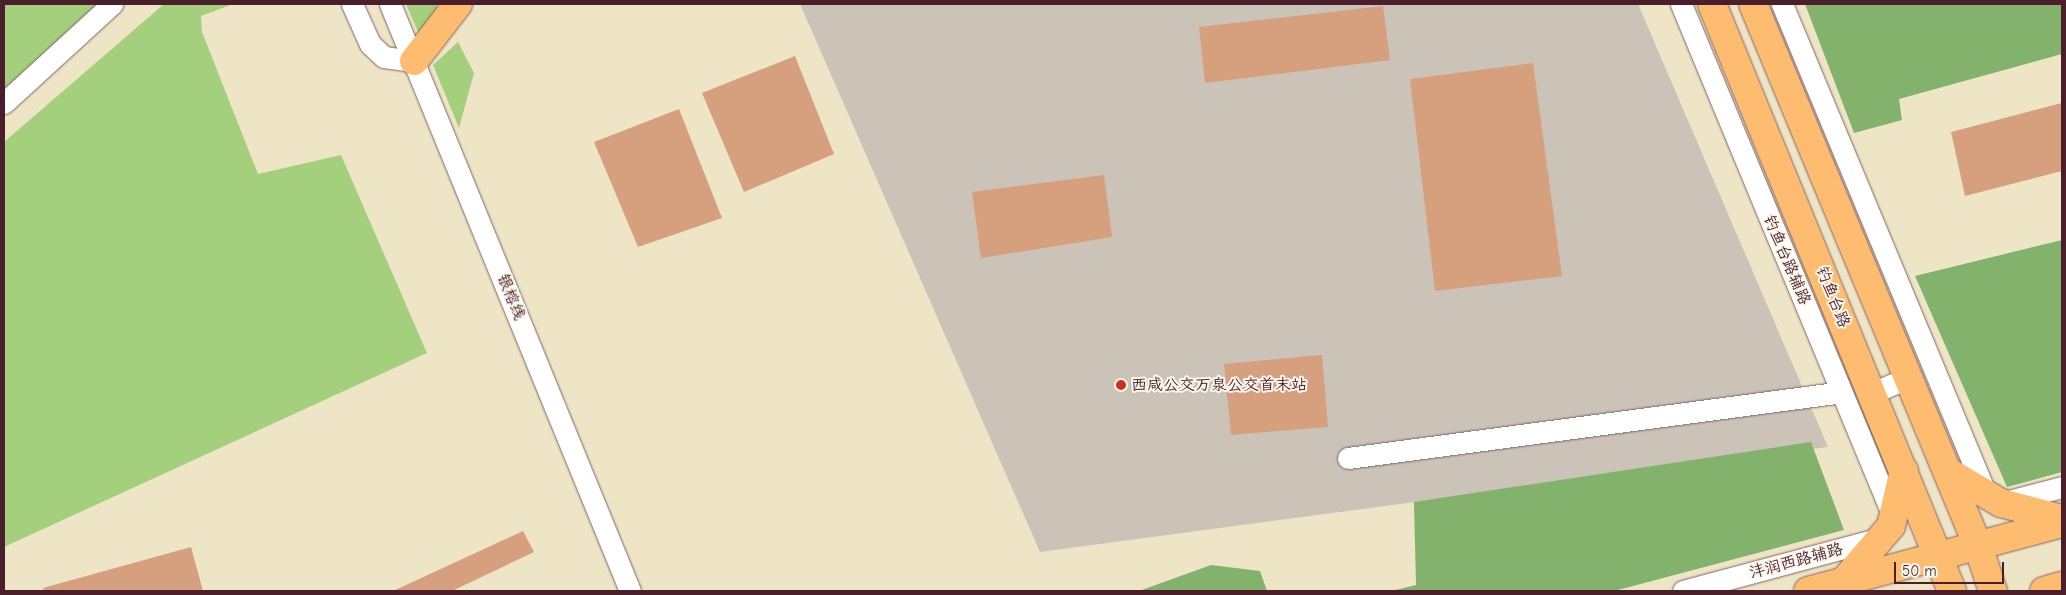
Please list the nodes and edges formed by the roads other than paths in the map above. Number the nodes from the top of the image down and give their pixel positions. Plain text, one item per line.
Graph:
1 (112, 4) edge
2 (352, 4) edge
3 (390, 4) edge
4 (1681, 4) edge
5 (1712, 4) edge
6 (1753, 4) edge
7 (1767, 4) edge
8 (1782, 4) edge
9 (456, 6) edge
10 (1793, 29) junction
11 (414, 61) junction
12 (4, 103) edge
13 (1782, 247) junction
14 (1893, 271) junction
15 (1833, 298) junction
16 (1893, 343) junction
17 (1908, 378) junction
18 (1842, 392) junction
19 (1872, 393) junction
20 (1348, 458) dead end
21 (1904, 470) junction
22 (1947, 471) junction
23 (2062, 487) edge
24 (1994, 499) junction
25 (2062, 519) edge
26 (2062, 523) edge
27 (1887, 527) junction
28 (1978, 546) junction
29 (1940, 556) junction
30 (1844, 582) junction
31 (2062, 586) edge
32 (630, 591) edge
33 (1683, 591) edge
34 (1808, 591) edge
35 (1952, 591) edge
36 (1992, 591) edge
37 (2044, 591) edge

1 - 12 street
2 - 11 street
3 - 11 street, 银榕线
4 - 13 street, 钓鱼台路辅路
5 - 15 main road, 钓鱼台路
6 - 16 main road
7 - 10 street
8 - 10 street
9 - 11 main road
10 - 14 street
11 - 32 street, 银榕线
13 - 15 street
13 - 18 street, 钓鱼台路辅路
14 - 16 street
14 - 24 street
15 - 19 main road, 钓鱼台路
16 - 17 main road
17 - 19 street
17 - 22 main road
18 - 20 street
18 - 27 street, 钓鱼台路辅路
19 - 21 main road, 钓鱼台路
21 - 27 main road
21 - 29 main road, 钓鱼台路
22 - 24 main road
22 - 28 main road
23 - 24 street
24 - 25 main road
26 - 28 main road
27 - 30 main road
27 - 33 street, 沣润西路辅路
28 - 29 main road
28 - 36 main road
29 - 30 main road
29 - 35 main road, 钓鱼台路
30 - 34 main road
31 - 37 main road

